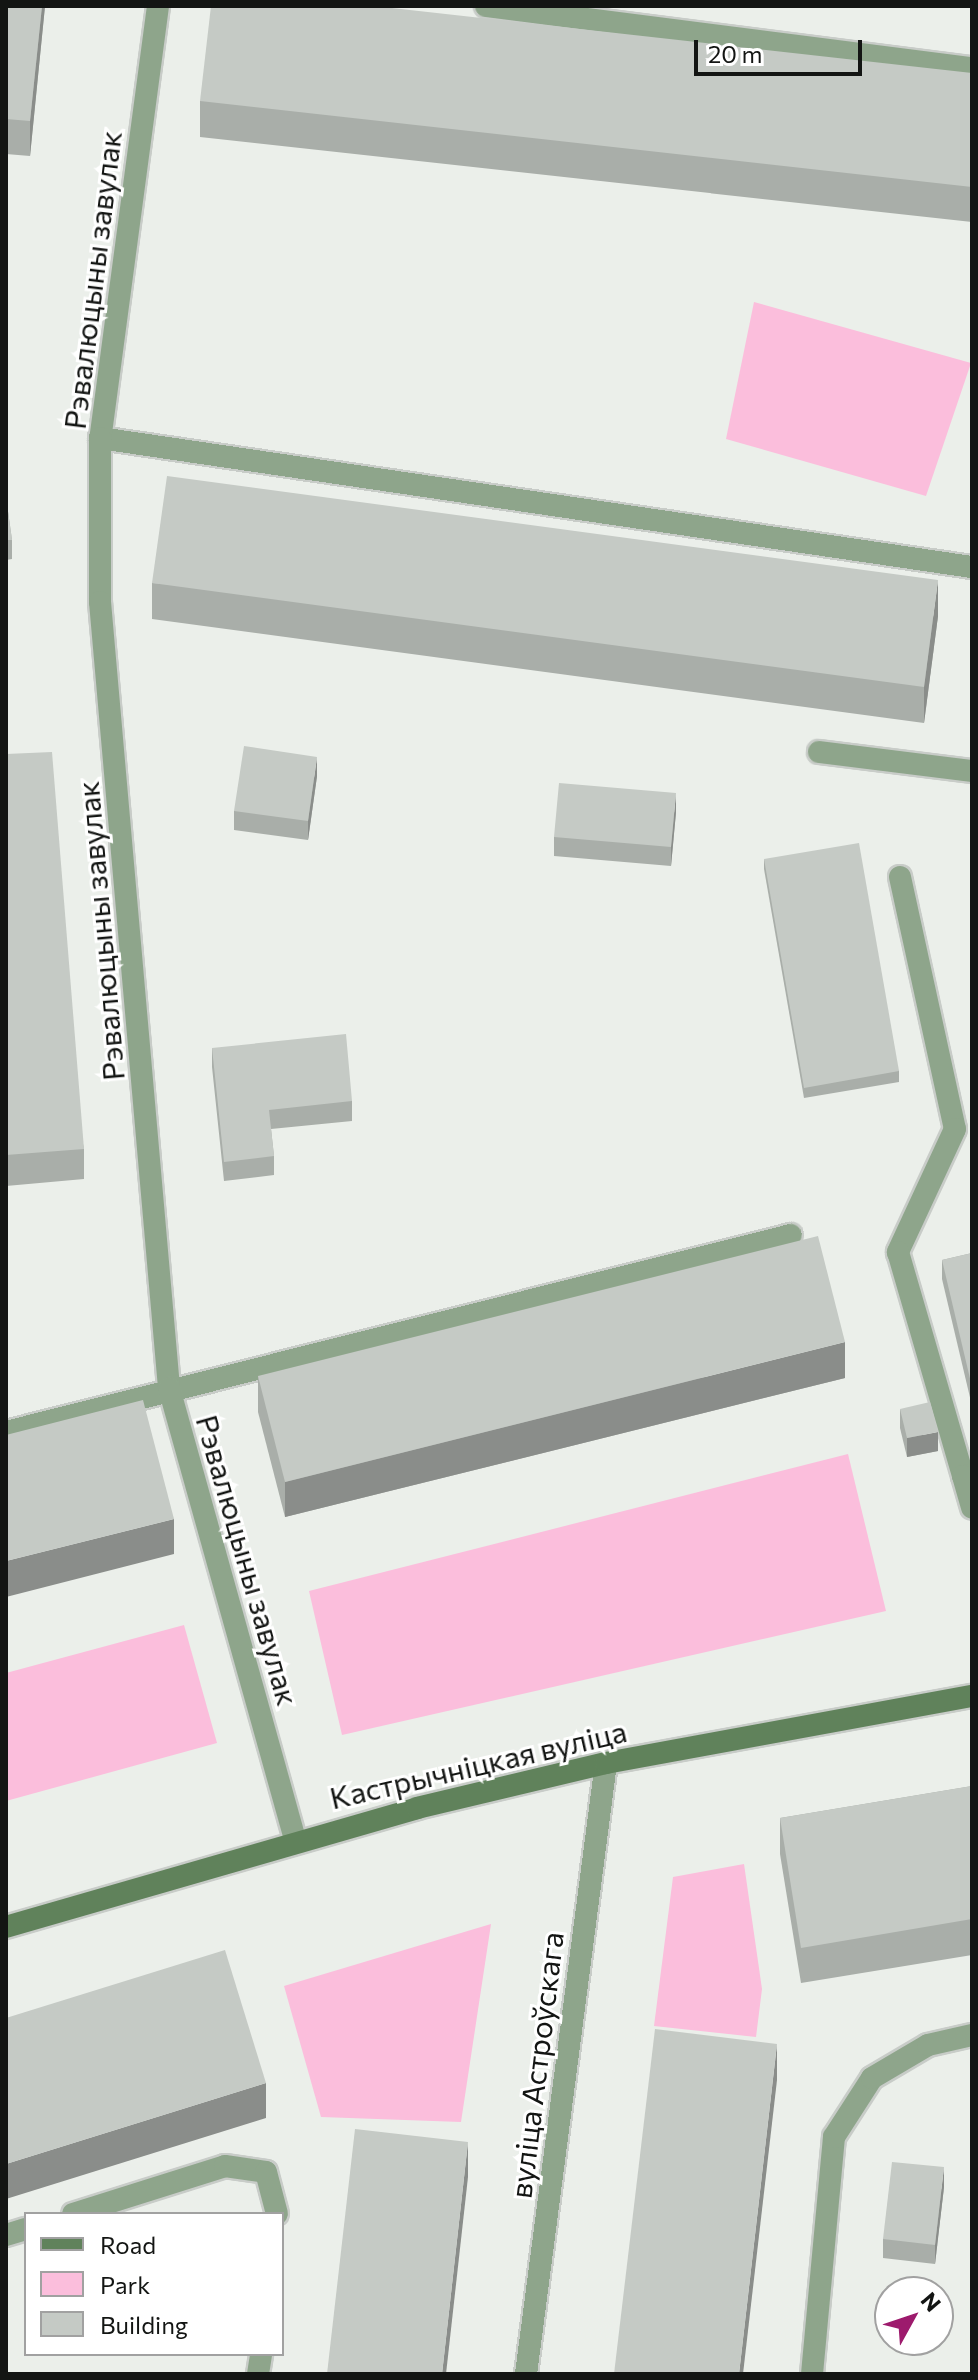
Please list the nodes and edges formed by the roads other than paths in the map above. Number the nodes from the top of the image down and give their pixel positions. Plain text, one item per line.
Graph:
1 (158, 6) edge
2 (486, 6) edge
3 (972, 68) edge
4 (100, 438) junction
5 (972, 567) edge
6 (819, 752) dead end
7 (972, 771) edge
8 (900, 877) dead end
9 (791, 1235) dead end
10 (169, 1388) junction
11 (6, 1432) edge
12 (967, 1475) edge
13 (972, 1508) edge
14 (972, 1696) edge
15 (606, 1763) junction
16 (295, 1838) junction
17 (6, 1927) edge
18 (972, 2035) edge
19 (79, 2212) edge
20 (276, 2212) edge
21 (526, 2374) edge
22 (812, 2374) edge

1 - 4 street, Рэвалюцыны завулак
2 - 3 street
4 - 5 street
4 - 10 street, Рэвалюцыны завулак
6 - 7 street
8 - 12 street
9 - 10 street
10 - 11 street
10 - 16 street, Рэвалюцыны завулак
12 - 13 street
14 - 15 main road, Кастрычніцкая вуліца
15 - 16 main road, Кастрычніцкая вуліца
15 - 21 street, вуліца Астроўскага
16 - 17 main road, Кастрычніцкая вуліца
18 - 22 street
19 - 20 street

